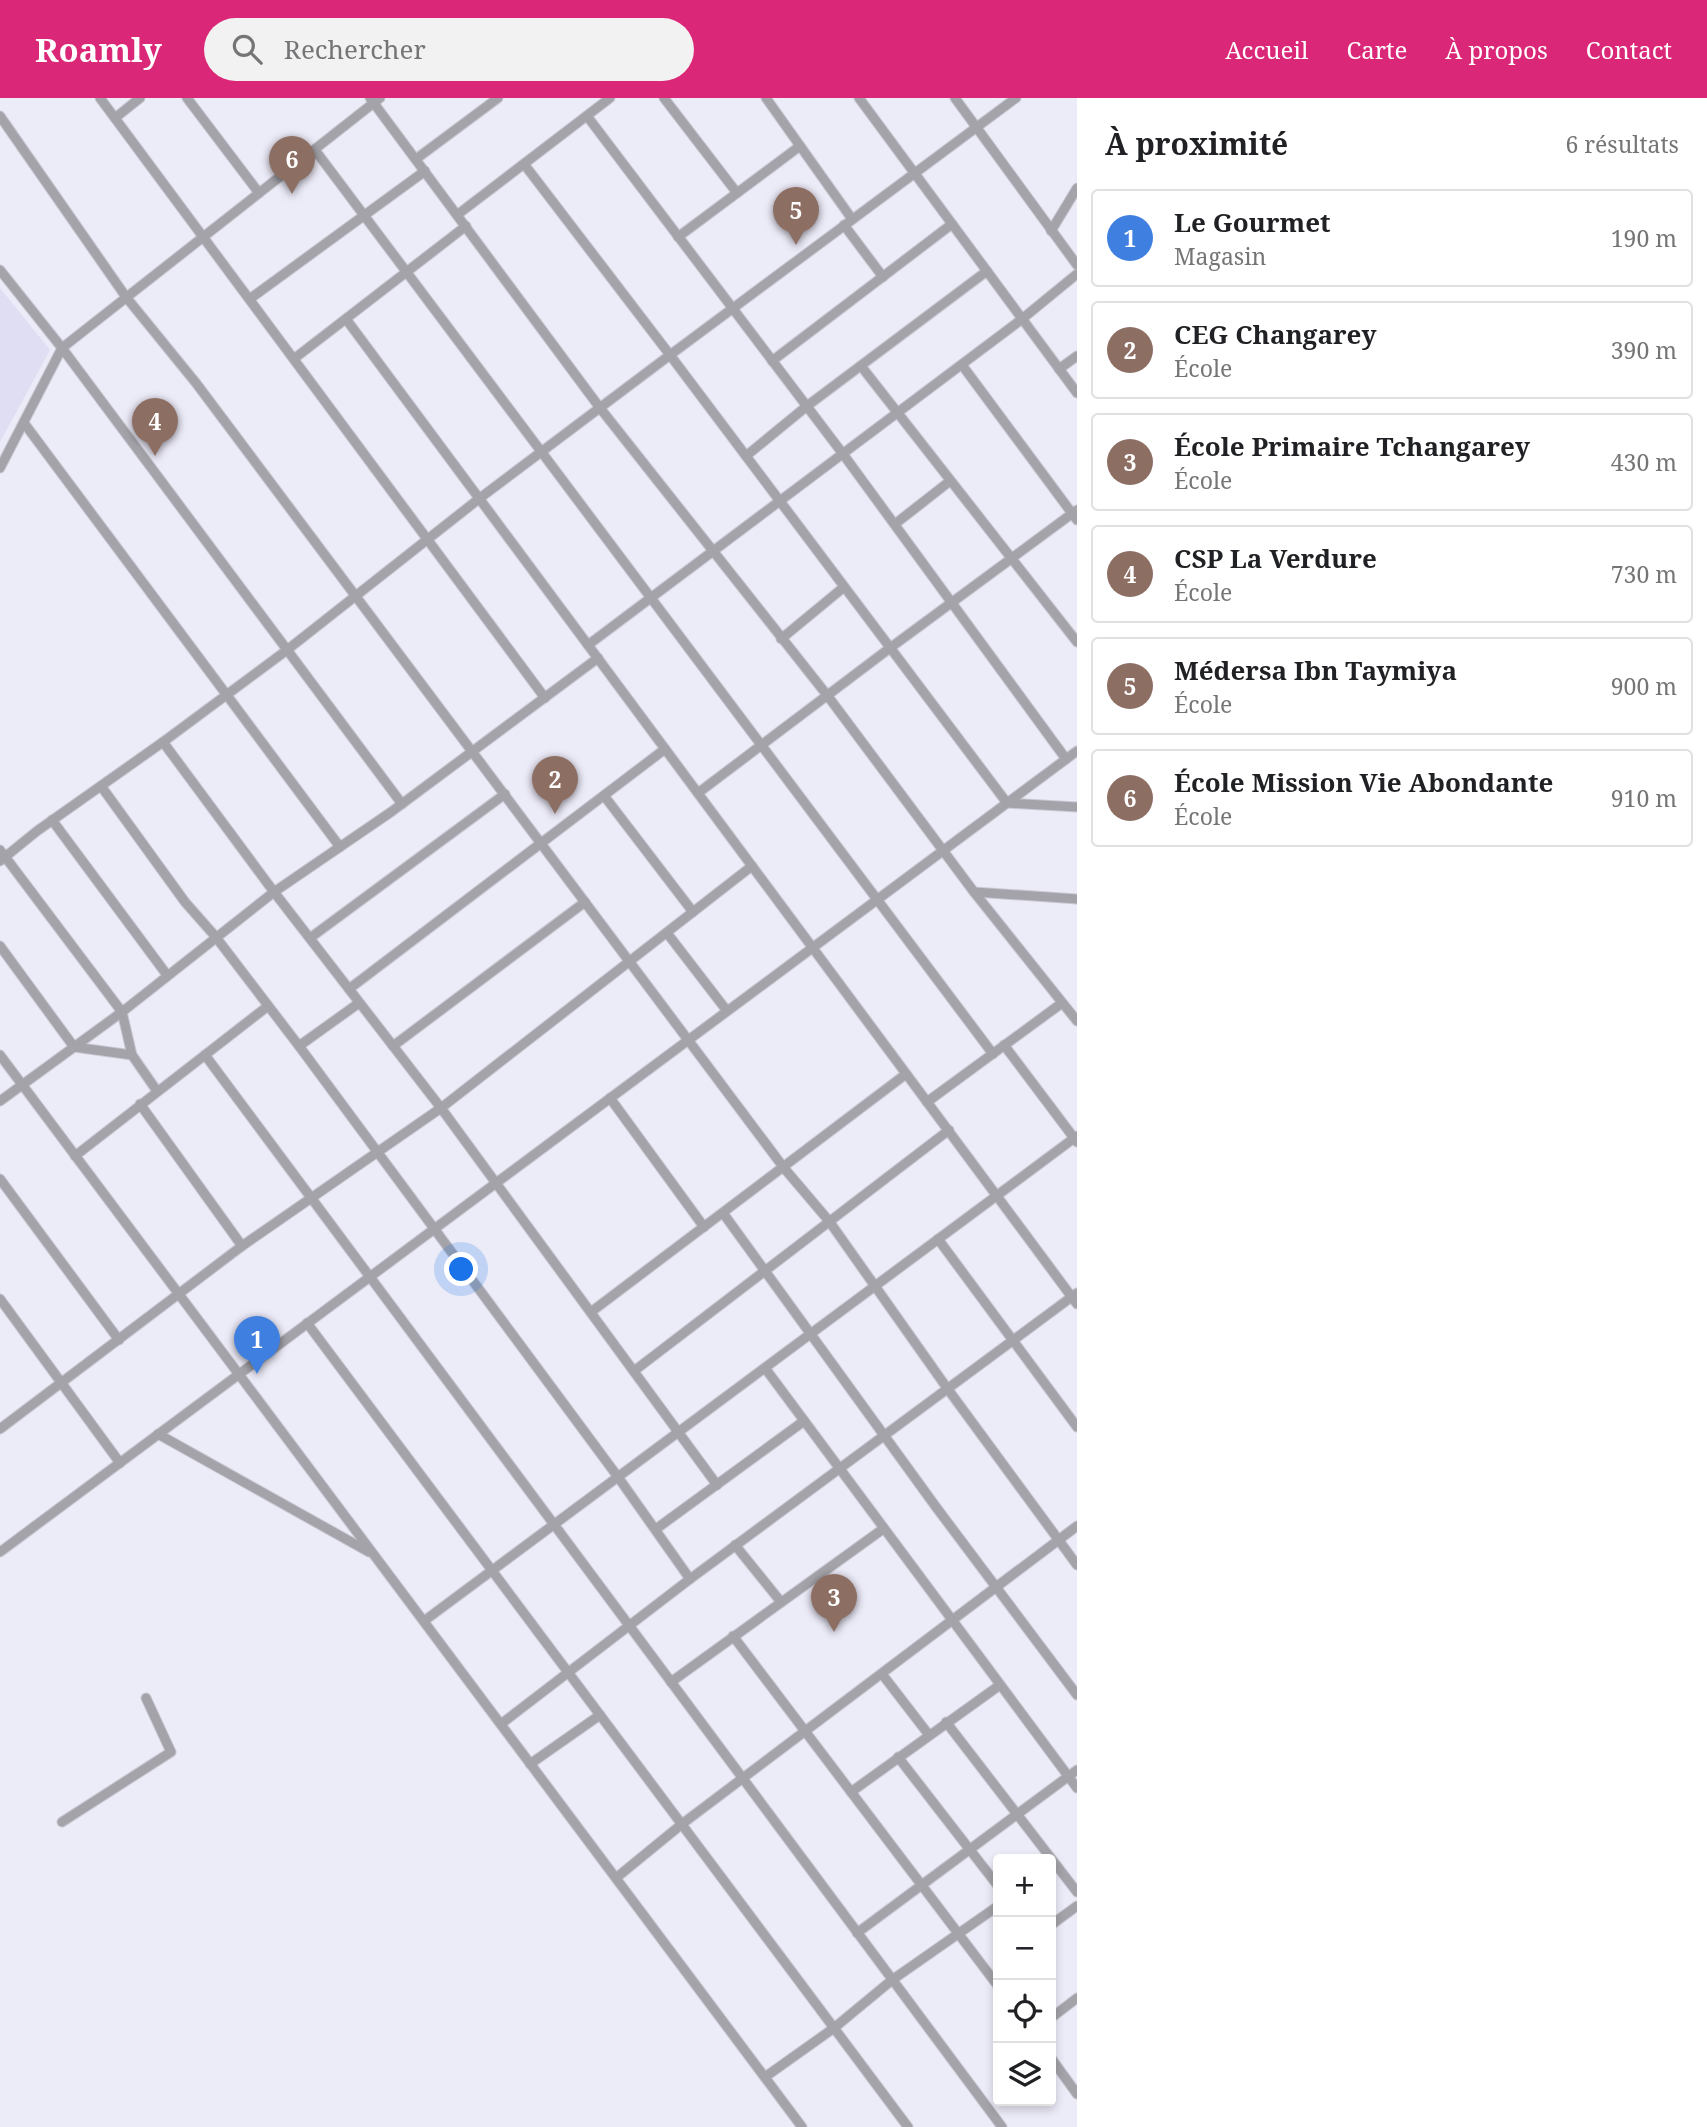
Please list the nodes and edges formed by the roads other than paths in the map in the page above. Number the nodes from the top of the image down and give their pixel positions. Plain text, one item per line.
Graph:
1 (100, 98) edge
2 (140, 98) edge
3 (187, 98) edge
4 (498, 98) edge
5 (610, 98) edge
6 (664, 98) edge
7 (766, 98) edge
8 (859, 98) edge
9 (955, 98) edge
10 (1016, 98) edge
11 (375, 100) edge
12 (0, 116) edge
13 (587, 116) junction
14 (115, 118) junction
15 (976, 126) junction
16 (800, 146) junction
17 (315, 150) junction
18 (416, 159) junction
19 (524, 164) junction
20 (425, 171) junction
21 (914, 173) junction
22 (1077, 188) edge
23 (258, 193) junction
24 (737, 193) junction
25 (364, 215) junction
26 (457, 215) junction
27 (848, 222) junction
28 (952, 224) junction
29 (466, 226) junction
30 (1051, 231) junction
31 (204, 236) junction
32 (678, 237) junction
33 (1077, 265) edge
34 (0, 270) edge
35 (987, 271) junction
36 (407, 272) junction
37 (1077, 274) edge
38 (883, 276) junction
39 (126, 297) junction
40 (251, 298) junction
41 (732, 309) junction
42 (346, 318) junction
43 (1022, 319) junction
44 (62, 348) junction
45 (670, 355) junction
46 (1077, 356) edge
47 (295, 358) junction
48 (772, 361) junction
49 (962, 365) junction
50 (861, 366) junction
51 (1059, 369) junction
52 (1077, 393) edge
53 (807, 406) junction
54 (600, 408) junction
55 (897, 413) junction
56 (24, 423) junction
57 (542, 452) junction
58 (843, 454) junction
59 (746, 456) junction
60 (0, 468) edge
61 (950, 481) junction
62 (480, 498) junction
63 (780, 501) junction
64 (1075, 515) edge
65 (895, 524) junction
66 (429, 540) junction
67 (713, 551) junction
68 (1012, 559) junction
69 (845, 587) junction
70 (355, 598) junction
71 (650, 598) junction
72 (953, 603) junction
73 (781, 639) junction
74 (1077, 642) edge
75 (588, 645) junction
76 (890, 648) junction
77 (287, 650) junction
78 (598, 658) junction
79 (226, 695) junction
80 (827, 695) junction
81 (545, 698) junction
82 (163, 742) junction
83 (761, 746) junction
84 (666, 749) junction
85 (473, 751) junction
86 (1077, 751) edge
87 (1066, 759) junction
88 (101, 786) junction
89 (698, 793) junction
90 (506, 794) junction
91 (604, 797) junction
92 (1007, 803) junction
93 (402, 804) junction
94 (1077, 807) edge
95 (52, 820) junction
96 (542, 844) junction
97 (340, 847) junction
98 (943, 850) junction
99 (2, 856) edge
100 (752, 866) junction
101 (274, 892) junction
102 (974, 892) junction
103 (1077, 899) edge
104 (877, 900) junction
105 (585, 902) junction
106 (693, 912) junction
107 (667, 933) junction
108 (215, 936) junction
109 (310, 939) junction
110 (0, 946) edge
111 (813, 947) junction
112 (630, 962) junction
113 (167, 975) junction
114 (349, 989) junction
115 (359, 1003) junction
116 (1062, 1003) junction
117 (268, 1006) junction
118 (727, 1011) junction
119 (122, 1012) junction
120 (1077, 1021) edge
121 (687, 1041) junction
122 (1004, 1045) junction
123 (299, 1046) junction
124 (393, 1046) junction
125 (74, 1047) junction
126 (993, 1054) junction
127 (0, 1055) edge
128 (132, 1055) junction
129 (205, 1055) junction
130 (906, 1074) junction
131 (22, 1085) junction
132 (157, 1091) junction
133 (610, 1098) junction
134 (0, 1101) edge
135 (927, 1102) junction
136 (140, 1104) junction
137 (441, 1108) junction
138 (949, 1130) junction
139 (1076, 1139) edge
140 (377, 1152) junction
141 (75, 1156) junction
142 (784, 1168) junction
143 (0, 1179) edge
144 (497, 1182) junction
145 (311, 1196) junction
146 (997, 1196) junction
147 (723, 1213) junction
148 (829, 1221) junction
149 (705, 1227) junction
150 (433, 1230) junction
151 (938, 1239) junction
152 (243, 1246) junction
153 (764, 1271) junction
154 (369, 1277) junction
155 (874, 1287) junction
156 (179, 1295) junction
157 (1075, 1298) edge
158 (0, 1299) edge
159 (3, 1311) edge
160 (591, 1312) junction
161 (307, 1323) junction
162 (810, 1334) junction
163 (119, 1340) junction
164 (1013, 1340) junction
165 (765, 1368) junction
166 (634, 1371) junction
167 (239, 1374) junction
168 (61, 1383) junction
169 (947, 1388) junction
170 (804, 1421) junction
171 (1077, 1427) edge
172 (0, 1429) edge
173 (679, 1432) junction
174 (158, 1434) junction
175 (884, 1435) junction
176 (120, 1463) junction
177 (838, 1469) junction
178 (618, 1477) junction
179 (717, 1485) junction
180 (554, 1524) junction
181 (1077, 1526) edge
182 (656, 1529) junction
183 (883, 1529) junction
184 (1058, 1540) junction
185 (735, 1545) junction
186 (0, 1552) edge
187 (374, 1555) junction
188 (1077, 1565) edge
189 (492, 1571) junction
190 (690, 1579) junction
191 (996, 1587) junction
192 (781, 1602) junction
193 (952, 1620) junction
194 (424, 1622) junction
195 (630, 1627) junction
196 (733, 1636) junction
197 (569, 1673) junction
198 (881, 1674) junction
199 (671, 1682) junction
200 (1000, 1685) junction
201 (1077, 1695) edge
202 (146, 1698) dead end
203 (600, 1715) junction
204 (946, 1722) junction
205 (501, 1724) junction
206 (805, 1731) junction
207 (929, 1735) junction
208 (898, 1757) junction
209 (530, 1764) junction
210 (1077, 1770) edge
211 (1068, 1776) junction
212 (743, 1779) junction
213 (1077, 1788) edge
214 (851, 1792) junction
215 (1017, 1814) junction
216 (62, 1822) dead end
217 (682, 1824) junction
218 (970, 1849) junction
219 (616, 1878) junction
220 (993, 1879) edge
221 (922, 1885) junction
222 (1077, 1892) edge
223 (1077, 1906) edge
224 (993, 1909) edge
225 (1056, 1921) edge
226 (857, 1933) junction
227 (959, 1933) junction
228 (993, 1968) edge
229 (988, 1972) junction
230 (891, 1980) junction
231 (994, 1980) edge
232 (1077, 1998) edge
233 (1056, 2014) edge
234 (834, 2028) junction
235 (1056, 2065) edge
236 (765, 2077) junction
237 (1077, 2094) edge
238 (802, 2127) edge
239 (908, 2127) edge
240 (1002, 2127) edge

1 - 14 street
2 - 14 street
3 - 23 street
4 - 18 street
5 - 13 street
6 - 24 street
7 - 16 street
8 - 21 street
9 - 15 street
10 - 15 street
11 - 17 street
11 - 18 street
12 - 39 street
13 - 19 street
13 - 32 street
14 - 31 street
15 - 21 street
15 - 30 street
16 - 24 street
16 - 27 street
17 - 23 street
17 - 25 street
18 - 20 street
19 - 26 street
19 - 45 street
20 - 25 street
20 - 26 street
21 - 27 street
21 - 28 street
22 - 30 street
23 - 31 street
24 - 32 street
25 - 36 street
25 - 40 street
26 - 29 street
27 - 38 street
27 - 41 street
28 - 35 street
28 - 38 street
29 - 36 street
29 - 54 street
30 - 33 street
31 - 39 street
31 - 40 street
32 - 41 street
34 - 44 street
35 - 43 street
35 - 50 street
36 - 42 street
36 - 57 street
37 - 43 street
38 - 48 street
39 - 44 street
39 - 70 street
40 - 47 street
41 - 45 street
41 - 48 street
42 - 47 street
42 - 62 street
43 - 49 street
43 - 51 street
44 - 56 street
44 - 77 street
45 - 54 street
45 - 59 street
46 - 51 street
47 - 66 street
48 - 53 street
49 - 55 street
49 - 64 street
50 - 53 street
50 - 55 street
51 - 52 street
53 - 58 street
53 - 59 street
54 - 57 street
54 - 67 street
55 - 58 street
55 - 61 street
56 - 60 street
56 - 79 street
57 - 62 street
57 - 71 street
58 - 63 street
58 - 65 street
59 - 63 street
61 - 65 street
61 - 68 street
62 - 66 street
62 - 75 street
63 - 67 street
63 - 69 street
64 - 68 street
65 - 72 street
66 - 70 street
66 - 81 street
67 - 71 street
67 - 73 street
68 - 72 street
68 - 74 street
69 - 73 street
69 - 76 street
70 - 77 street
70 - 85 street
71 - 75 street
71 - 83 street
72 - 76 street
72 - 87 street
73 - 80 street
75 - 78 street
76 - 80 street
76 - 92 street
77 - 79 street
77 - 93 street
78 - 81 street
78 - 84 street
79 - 82 street
79 - 97 street
80 - 83 street
80 - 98 street
81 - 85 street
82 - 88 street
82 - 101 street
83 - 89 street
83 - 104 street
84 - 89 street
84 - 91 street
85 - 90 street
85 - 93 street
86 - 87 street
87 - 92 street
88 - 95 street
88 - 108 street
89 - 100 street
90 - 96 street
90 - 109 street
91 - 96 street
91 - 106 street
92 - 94 street
92 - 98 street
93 - 97 street
95 - 99 street
95 - 113 street
96 - 105 street
96 - 114 street
97 - 101 street
98 - 102 street
98 - 104 street
99 - 119 street
100 - 106 street
100 - 111 street
101 - 108 street
101 - 109 street
102 - 103 street
102 - 116 street
104 - 111 street
104 - 126 street
105 - 112 street
105 - 124 street
106 - 107 street
107 - 112 street
107 - 118 street
108 - 113 street
108 - 117 street
109 - 114 street
110 - 125 street
111 - 118 street
111 - 130 street
112 - 121 street
112 - 137 street
113 - 119 street
114 - 115 street
115 - 123 street
115 - 124 street
116 - 120 street
116 - 122 street
117 - 123 street
117 - 129 street
118 - 121 street
119 - 125 street
119 - 128 street
121 - 133 street
121 - 142 street
122 - 126 street
122 - 139 street
123 - 140 street
124 - 137 street
125 - 128 street
125 - 131 street
126 - 135 street
127 - 131 street
128 - 132 street
129 - 132 street
129 - 145 street
130 - 135 street
130 - 142 street
131 - 134 street
131 - 141 street
132 - 136 street
133 - 144 street
133 - 149 street
135 - 138 street
136 - 141 street
136 - 152 street
137 - 140 street
137 - 144 street
138 - 146 street
138 - 148 street
139 - 146 street
140 - 145 street
140 - 150 street
141 - 156 street
142 - 147 street
142 - 148 street
143 - 163 street
144 - 150 street
144 - 160 street
145 - 152 street
145 - 154 street
146 - 151 street
146 - 157 street
147 - 149 street
147 - 153 street
148 - 153 street
148 - 155 street
149 - 160 street
150 - 154 street
150 - 178 street
151 - 155 street
151 - 164 street
152 - 156 street
153 - 162 street
153 - 166 street
154 - 161 street
154 - 180 street
155 - 162 street
155 - 169 street
156 - 163 street
156 - 167 street
157 - 164 street
158 - 159 street
159 - 168 street
160 - 166 street
161 - 167 street
161 - 189 street
162 - 165 street
162 - 175 street
163 - 168 street
164 - 169 street
164 - 171 street
165 - 170 street
165 - 173 street
166 - 173 street
167 - 174 street
167 - 187 street
168 - 172 street
168 - 176 street
169 - 175 street
169 - 184 street
170 - 177 street
170 - 179 street
173 - 178 street
173 - 179 street
174 - 176 street
174 - 187 street
175 - 177 street
175 - 191 street
176 - 186 street
177 - 183 street
177 - 185 street
178 - 180 street
178 - 182 street
179 - 182 street
180 - 189 street
180 - 195 street
181 - 184 street
182 - 190 street
183 - 192 street
183 - 193 street
184 - 188 street
184 - 191 street
185 - 190 street
185 - 192 street
187 - 194 street
189 - 194 street
189 - 197 street
190 - 195 street
191 - 193 street
191 - 201 street
192 - 196 street
193 - 198 street
193 - 200 street
194 - 205 street
195 - 197 street
195 - 199 street
196 - 199 street
196 - 206 street
197 - 203 street
197 - 205 street
198 - 206 street
198 - 207 street
199 - 212 street
200 - 204 street
200 - 211 street
202 - 216 street
203 - 209 street
203 - 217 street
204 - 207 street
204 - 215 street
205 - 209 street
206 - 212 street
206 - 214 street
207 - 208 street
208 - 214 street
208 - 218 street
209 - 219 street
210 - 211 street
211 - 213 street
211 - 215 street
212 - 217 street
212 - 226 street
214 - 221 street
215 - 218 street
215 - 222 street
217 - 219 street
217 - 234 street
218 - 220 street
218 - 221 street
219 - 236 street
221 - 226 street
221 - 227 street
223 - 225 street
224 - 227 street
226 - 230 street
227 - 229 street
227 - 230 street
228 - 229 street
229 - 231 street
230 - 234 street
230 - 240 street
232 - 233 street
234 - 236 street
234 - 239 street
235 - 237 street
236 - 238 street

